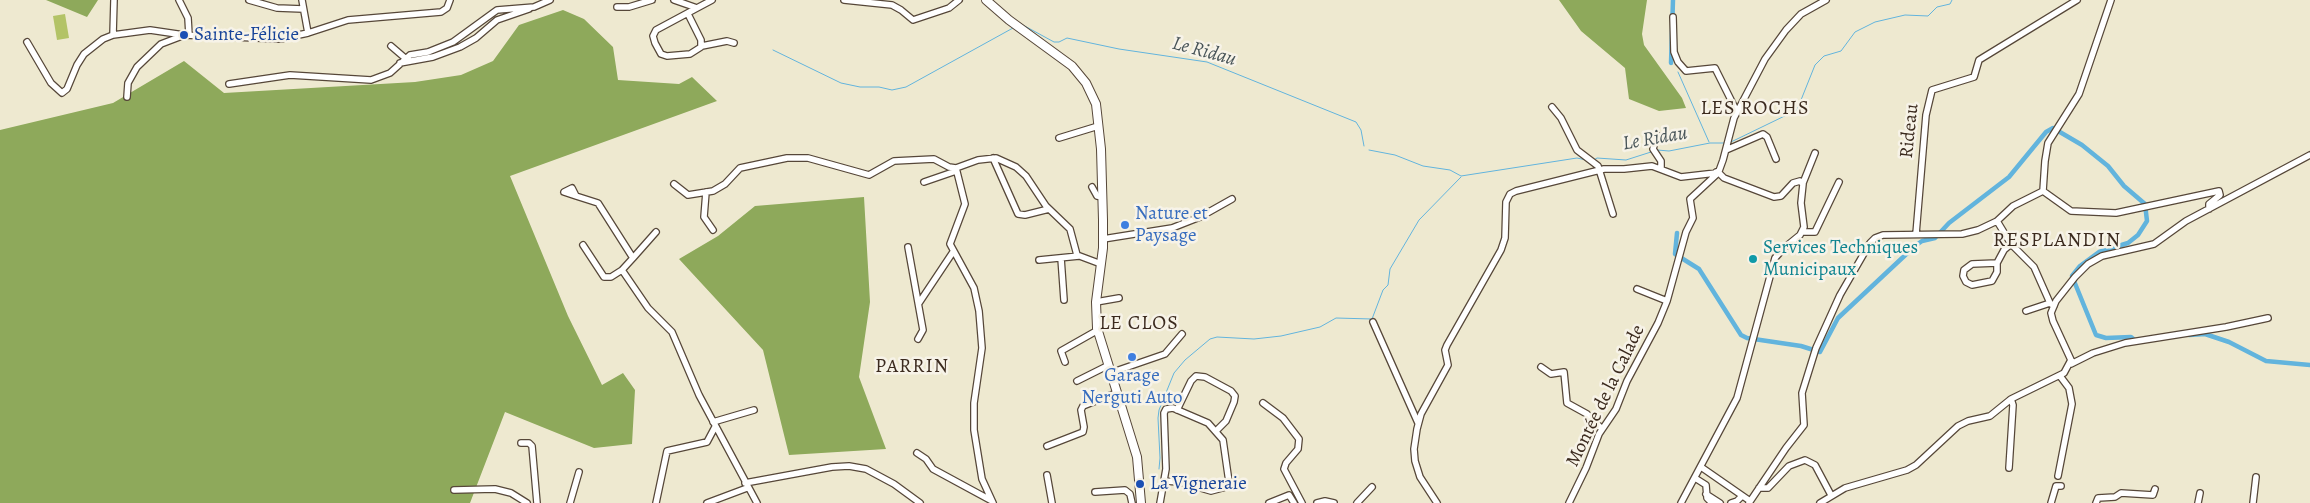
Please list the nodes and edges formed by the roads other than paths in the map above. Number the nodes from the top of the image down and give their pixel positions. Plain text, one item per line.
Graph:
1 (114, 0) edge
2 (179, 0) edge
3 (250, 0) edge
4 (302, 0) edge
5 (450, 0) edge
6 (550, 0) edge
7 (652, 0) edge
8 (674, 0) edge
9 (712, 0) edge
10 (844, 0) edge
11 (959, 0) edge
12 (986, 0) edge
13 (1826, 0) edge
14 (2077, 0) edge
15 (2111, 0) edge
16 (534, 7) junction
17 (616, 7) dead end
18 (697, 8) junction
19 (303, 9) junction
20 (688, 14) junction
21 (1673, 17) dead end
22 (113, 34) junction
23 (308, 34) junction
24 (187, 35) junction
25 (27, 42) dead end
26 (734, 44) dead end
27 (391, 46) dead end
28 (702, 46) junction
29 (405, 58) junction
30 (400, 64) junction
31 (229, 84) dead end
32 (127, 97) dead end
33 (1552, 106) dead end
34 (1737, 112) junction
35 (1098, 115) junction
36 (1095, 127) junction
37 (1657, 135) dead end
38 (1059, 138) dead end
39 (1727, 145) junction
40 (1101, 149) junction
41 (1815, 153) dead end
42 (2310, 155) edge
43 (993, 158) junction
44 (1776, 159) dead end
45 (956, 169) junction
46 (1661, 169) junction
47 (1600, 170) junction
48 (1718, 173) junction
49 (924, 182) dead end
50 (1839, 182) dead end
51 (1803, 183) junction
52 (674, 184) dead end
53 (1092, 187) dead end
54 (2043, 191) junction
55 (706, 192) junction
56 (576, 196) dead end
57 (1103, 197) junction
58 (1232, 199) dead end
59 (1049, 209) junction
60 (2209, 209) junction
61 (1613, 214) dead end
62 (1997, 221) junction
63 (713, 230) dead end
64 (656, 232) dead end
65 (1802, 232) junction
66 (1916, 234) junction
67 (1103, 239) junction
68 (2011, 244) junction
69 (583, 246) dead end
70 (908, 247) dead end
71 (953, 252) junction
72 (1079, 256) junction
73 (633, 258) junction
74 (1061, 258) junction
75 (1039, 260) dead end
76 (1997, 263) junction
77 (1101, 264) junction
78 (622, 270) junction
79 (1637, 288) dead end
80 (1119, 298) dead end
81 (1064, 300) dead end
82 (1667, 301) junction
83 (1096, 302) junction
84 (919, 303) junction
85 (2052, 304) junction
86 (2026, 312) dead end
87 (2268, 318) dead end
88 (1373, 322) dead end
89 (1098, 330) junction
90 (1182, 334) dead end
91 (918, 340) dead end
92 (1065, 362) dead end
93 (2070, 364) junction
94 (1541, 367) dead end
95 (1109, 370) junction
96 (2060, 376) junction
97 (1077, 381) dead end
98 (1116, 393) junction
99 (2011, 399) junction
100 (1264, 403) dead end
101 (2005, 404) junction
102 (754, 410) dead end
103 (1178, 410) junction
104 (1418, 423) junction
105 (714, 425) junction
106 (1602, 429) junction
107 (1216, 431) junction
108 (521, 443) dead end
109 (2008, 443) dead end
110 (1047, 446) dead end
111 (917, 453) dead end
112 (1701, 467) junction
113 (2009, 468) dead end
114 (579, 472) dead end
115 (1047, 475) dead end
116 (2058, 476) dead end
117 (2256, 477) dead end
118 (1695, 478) junction
119 (1164, 480) junction
120 (1724, 483) junction
121 (746, 486) junction
122 (2061, 486) dead end
123 (1372, 487) dead end
124 (1759, 488) junction
125 (2155, 489) dead end
126 (454, 490) dead end
127 (1719, 490) dead end
128 (1095, 492) dead end
129 (2200, 493) dead end
130 (1831, 495) junction
131 (1742, 496) junction
132 (993, 502) edge
133 (1683, 502) edge
134 (1716, 502) edge
135 (1734, 502) edge
136 (1749, 502) edge
137 (527, 503) edge
138 (537, 503) edge
139 (570, 503) edge
140 (656, 503) edge
141 (707, 503) edge
142 (757, 503) edge
143 (920, 503) edge
144 (1052, 503) edge
145 (1132, 503) edge
146 (1141, 503) edge
147 (1160, 503) edge
148 (1269, 503) edge
149 (1294, 503) edge
150 (1302, 503) edge
151 (1317, 503) edge
152 (1334, 503) edge
153 (1356, 503) edge
154 (1437, 503) edge
155 (1569, 503) edge
156 (1820, 503) edge
157 (2051, 503) edge
158 (2096, 503) edge
159 (2198, 503) edge
160 (2253, 503) edge

1 - 22 street
2 - 24 street
3 - 19 street
4 - 19 street
5 - 23 street
6 - 16 street
7 - 17 street
8 - 18 street
9 - 18 street
10 - 11 street
12 - 35 main road
13 - 34 street
14 - 66 street, Rideau
15 - 54 street
16 - 29 street
16 - 30 street
18 - 20 street
19 - 23 street
20 - 28 street
20 - 28 street
21 - 34 street
22 - 24 street
22 - 25 street
23 - 24 street
24 - 32 street
26 - 28 street
27 - 29 street
29 - 30 street
30 - 31 street
33 - 47 street
34 - 39 street
35 - 36 street
35 - 40 main road
36 - 38 street
36 - 40 street
37 - 46 street
39 - 44 street
39 - 48 street
40 - 57 main road
41 - 51 street
42 - 60 street
43 - 45 street
43 - 59 street
43 - 59 street
45 - 49 street
45 - 55 street
45 - 71 street
46 - 47 street
46 - 48 street
47 - 61 street
47 - 104 street
48 - 51 street
48 - 82 street, Montée de la Calade
50 - 65 street
51 - 65 street
52 - 55 street
53 - 57 street
54 - 60 street
54 - 62 street
55 - 63 street
56 - 73 street
57 - 67 main road
58 - 67 street
59 - 72 street
60 - 85 street
62 - 66 street
62 - 68 street
64 - 73 street
65 - 112 street
66 - 124 street
67 - 77 main road
68 - 76 street
68 - 85 street
69 - 78 street
70 - 84 street
71 - 84 street
71 - 132 street
72 - 74 street
72 - 77 street
73 - 78 street
74 - 75 street
74 - 81 street
76 - 76 street
77 - 83 main road
78 - 105 street
79 - 82 street
80 - 83 street
82 - 106 street, Montée de la Calade
83 - 89 main road
84 - 91 street
85 - 86 street
85 - 93 street
87 - 93 street
88 - 104 street
89 - 92 street
89 - 95 main road
90 - 95 street
93 - 96 street
94 - 106 street
95 - 97 street
95 - 98 main road
96 - 99 street
96 - 116 street
98 - 110 street
98 - 146 main road
99 - 101 street
99 - 113 street
100 - 150 street
101 - 109 street
101 - 130 street
102 - 105 street
103 - 107 street
103 - 107 street
103 - 119 street
104 - 154 street
105 - 121 street
105 - 140 street
106 - 155 street, Montée de la Calade
107 - 119 street
108 - 138 street
111 - 132 street
112 - 118 street
112 - 120 street
114 - 139 street
115 - 144 street
117 - 160 street
118 - 133 street
118 - 134 street
119 - 147 street
120 - 127 street
120 - 131 street
121 - 141 street
121 - 142 street
121 - 143 street
122 - 157 street
123 - 153 street
124 - 130 street
124 - 136 street
125 - 158 street
126 - 137 street
128 - 145 street
129 - 159 street
130 - 156 street
131 - 135 street
131 - 136 street
148 - 149 street
151 - 152 street

